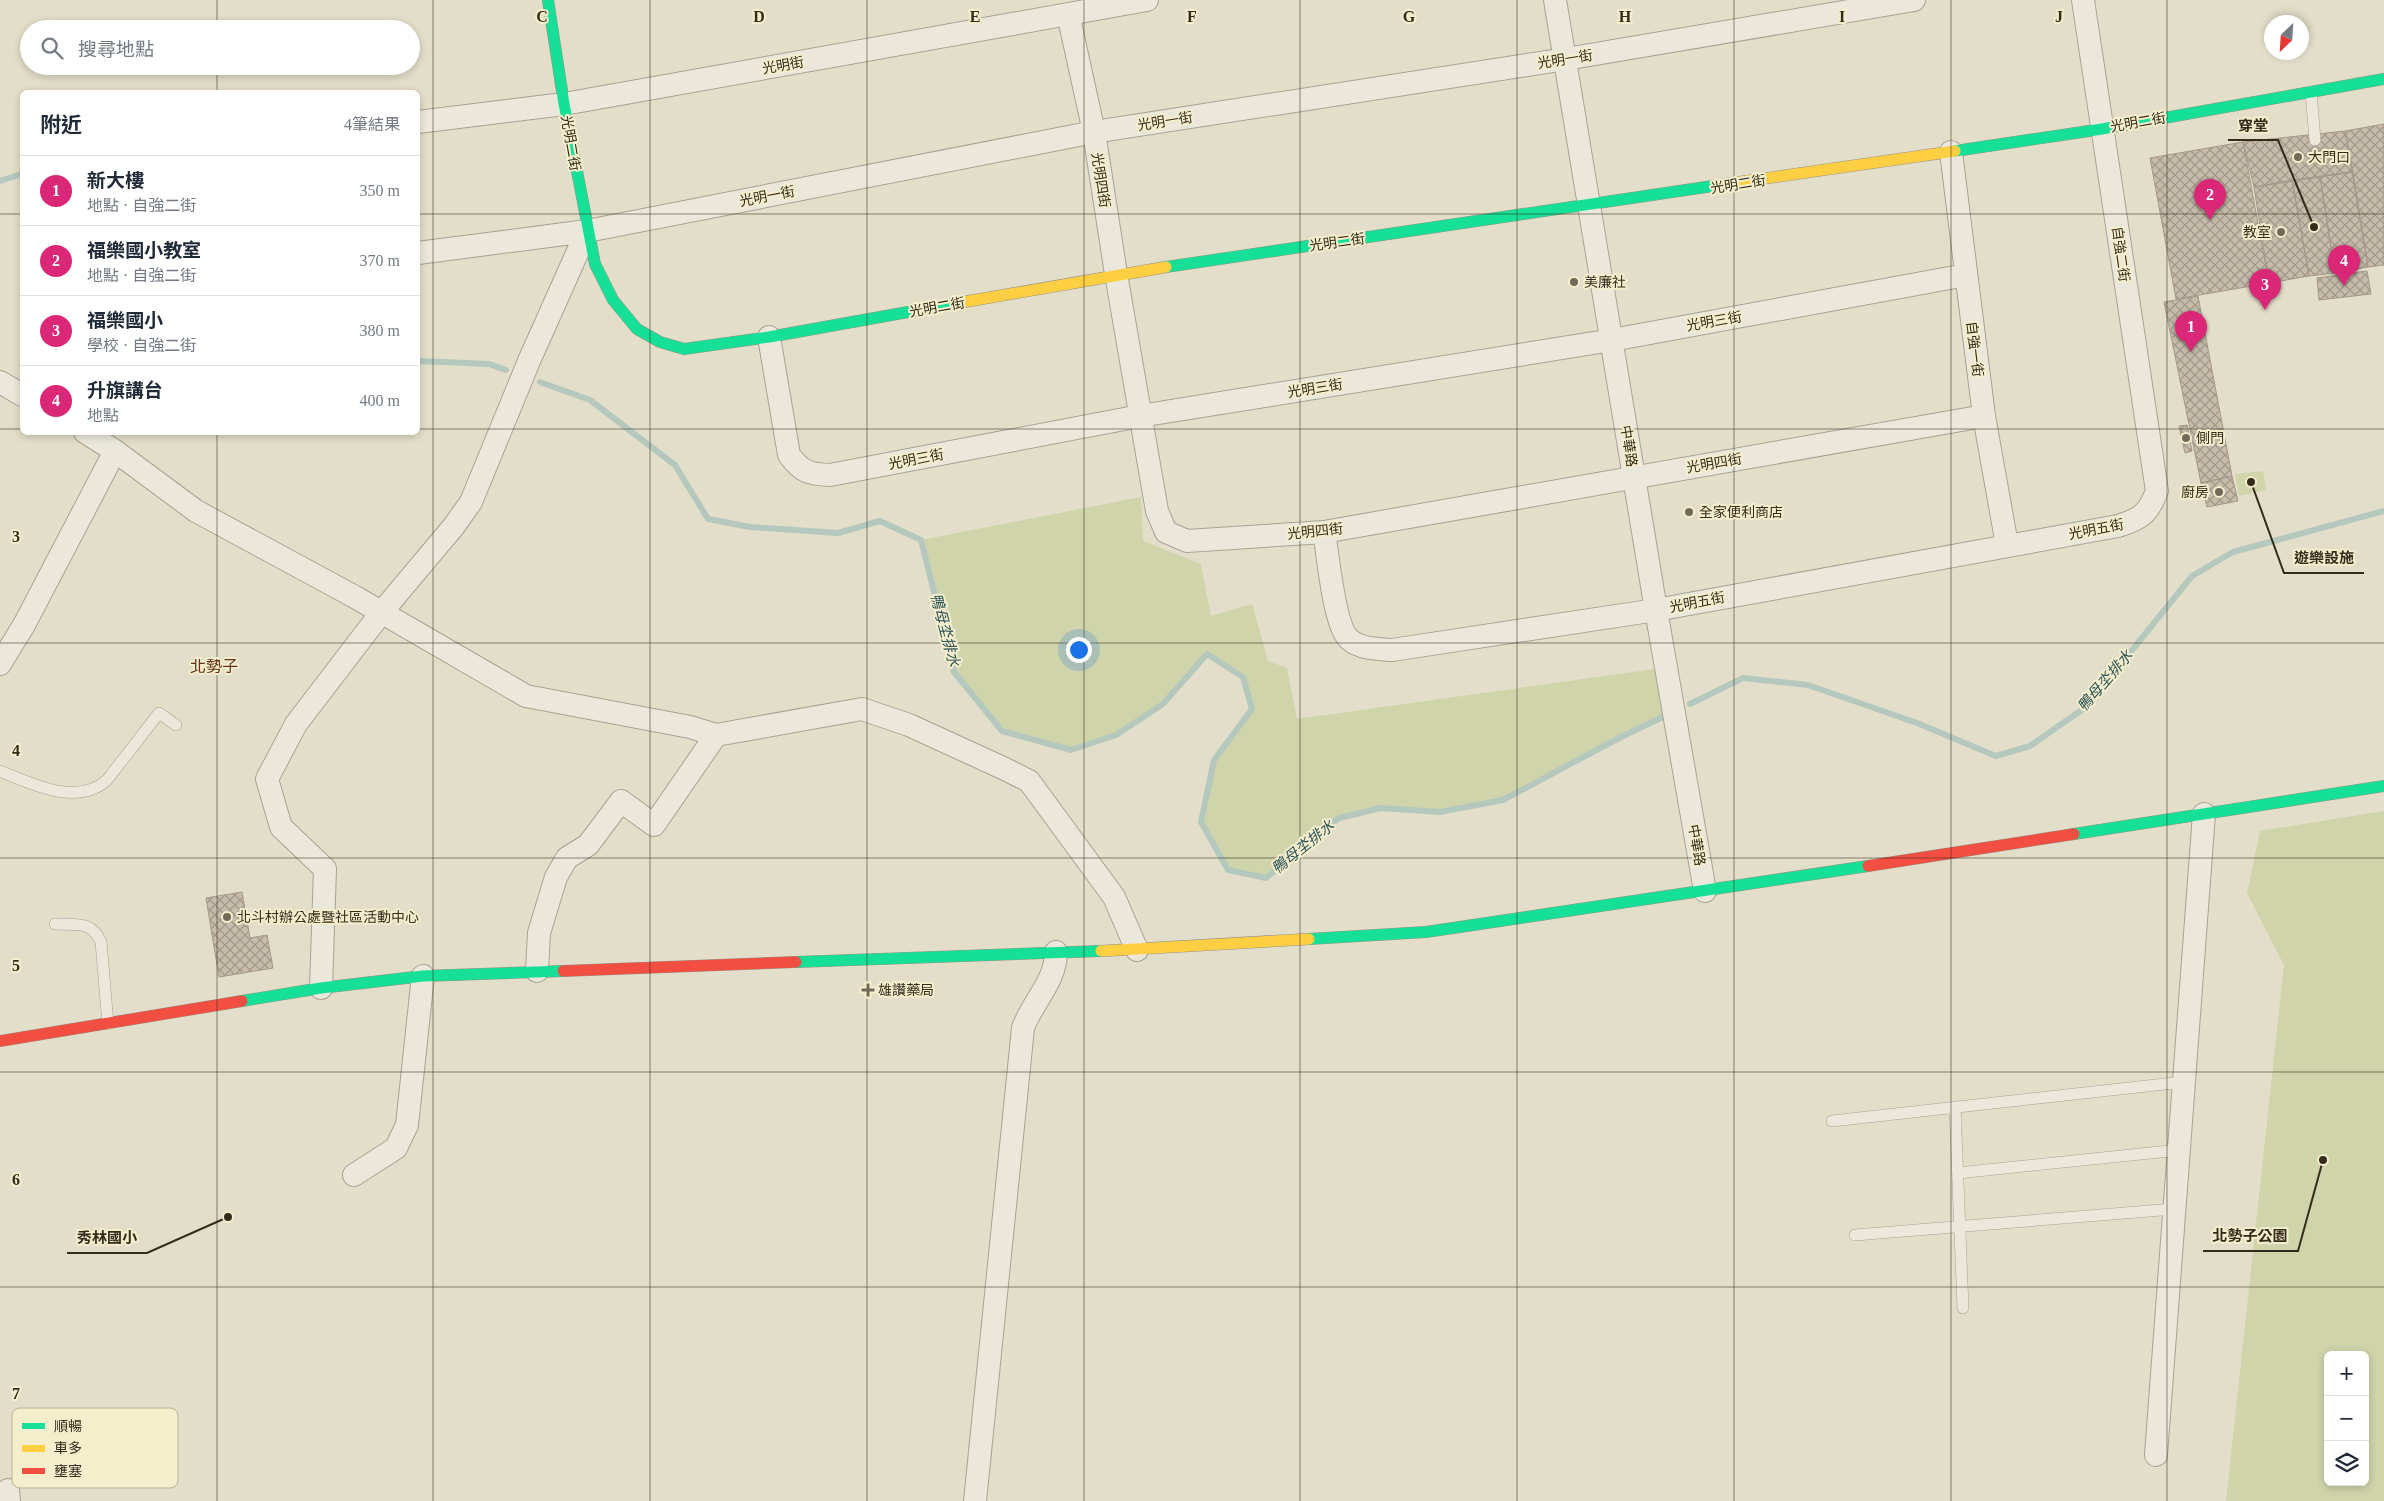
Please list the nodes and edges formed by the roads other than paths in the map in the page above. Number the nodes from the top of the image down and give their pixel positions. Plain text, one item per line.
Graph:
1 (548, 0) edge
2 (1147, 0) edge
3 (1555, 0) edge
4 (1914, 0) edge
5 (2083, 0) edge
6 (1068, 14) junction
7 (1566, 59) junction
8 (2384, 79) edge
9 (2311, 92) junction
10 (564, 104) junction
11 (420, 122) edge
12 (2102, 129) junction
13 (1094, 132) junction
14 (2315, 140) dead end
15 (1951, 152) junction
16 (1590, 206) junction
17 (587, 231) junction
18 (420, 253) edge
19 (1116, 274) junction
20 (1966, 276) junction
21 (768, 337) junction
22 (1612, 340) junction
23 (0, 382) edge
24 (20, 395) edge
25 (1140, 416) junction
26 (1984, 416) junction
27 (90, 435) edge
28 (115, 451) junction
29 (1634, 477) junction
30 (2150, 507) joint
31 (1324, 532) junction
32 (2007, 545) junction
33 (1656, 610) junction
34 (381, 613) junction
35 (0, 664) edge
36 (176, 725) dead end
37 (716, 735) junction
38 (0, 771) edge
39 (2384, 786) edge
40 (2204, 814) junction
41 (1705, 891) junction
42 (54, 924) dead end
43 (1137, 950) junction
44 (1056, 952) junction
45 (537, 971) junction
46 (424, 976) junction
47 (321, 988) junction
48 (108, 1024) junction
49 (0, 1041) edge
50 (2182, 1082) junction
51 (1955, 1107) junction
52 (1832, 1121) dead end
53 (2179, 1150) junction
54 (1958, 1173) junction
55 (354, 1175) dead end
56 (2174, 1209) junction
57 (1960, 1228) junction
58 (1856, 1235) dead end
59 (1963, 1308) dead end
60 (2156, 1455) dead end
61 (975, 1501) edge

1 - 10 main road, 光明二街
2 - 6 street, 光明街
3 - 7 street, 中華路
4 - 7 street, 光明一街
5 - 12 street, 自強二街
6 - 10 street, 光明街
6 - 13 street, 光明四街
7 - 13 street, 光明一街
7 - 16 street, 中華路
8 - 9 main road, 光明二街
9 - 12 main road, 光明二街
9 - 14 lane
10 - 11 street, 光明街
10 - 17 main road, 光明二街
12 - 15 main road, 光明二街
12 - 30 street, 自強二街
13 - 17 street, 光明一街
13 - 19 street, 光明四街
15 - 16 main road, 光明二街
15 - 20 street, 自強一街
16 - 19 main road, 光明二街
16 - 22 street, 中華路
17 - 18 street, 光明一街
17 - 21 main road, 光明二街
17 - 34 street
19 - 21 main road, 光明二街
19 - 25 street, 光明四街
20 - 22 street, 光明三街
20 - 26 street, 自強一街
21 - 25 street, 光明三街
22 - 25 street, 光明三街
22 - 29 street, 中華路
23 - 24 street
25 - 31 street, 光明四街
26 - 29 street, 光明四街
26 - 32 street, 自強一街
27 - 28 street
28 - 34 street
28 - 35 street
29 - 31 street, 光明四街
29 - 33 street, 中華路
30 - 32 street, 光明五街
31 - 33 street, 光明五街
32 - 33 street, 光明五街
33 - 41 street, 中華路
34 - 37 street
34 - 47 street
36 - 38 lane
37 - 43 street
37 - 45 street
39 - 40 main road
40 - 41 main road
40 - 50 street
41 - 43 main road
42 - 48 lane
43 - 44 main road
44 - 45 main road
44 - 61 street
45 - 46 main road
46 - 47 main road
46 - 55 street
47 - 48 main road
48 - 49 main road
50 - 51 lane
50 - 53 street
51 - 52 lane
51 - 54 lane
53 - 54 lane
53 - 56 street
54 - 57 lane
56 - 57 lane
56 - 60 street
57 - 58 lane
57 - 59 lane

